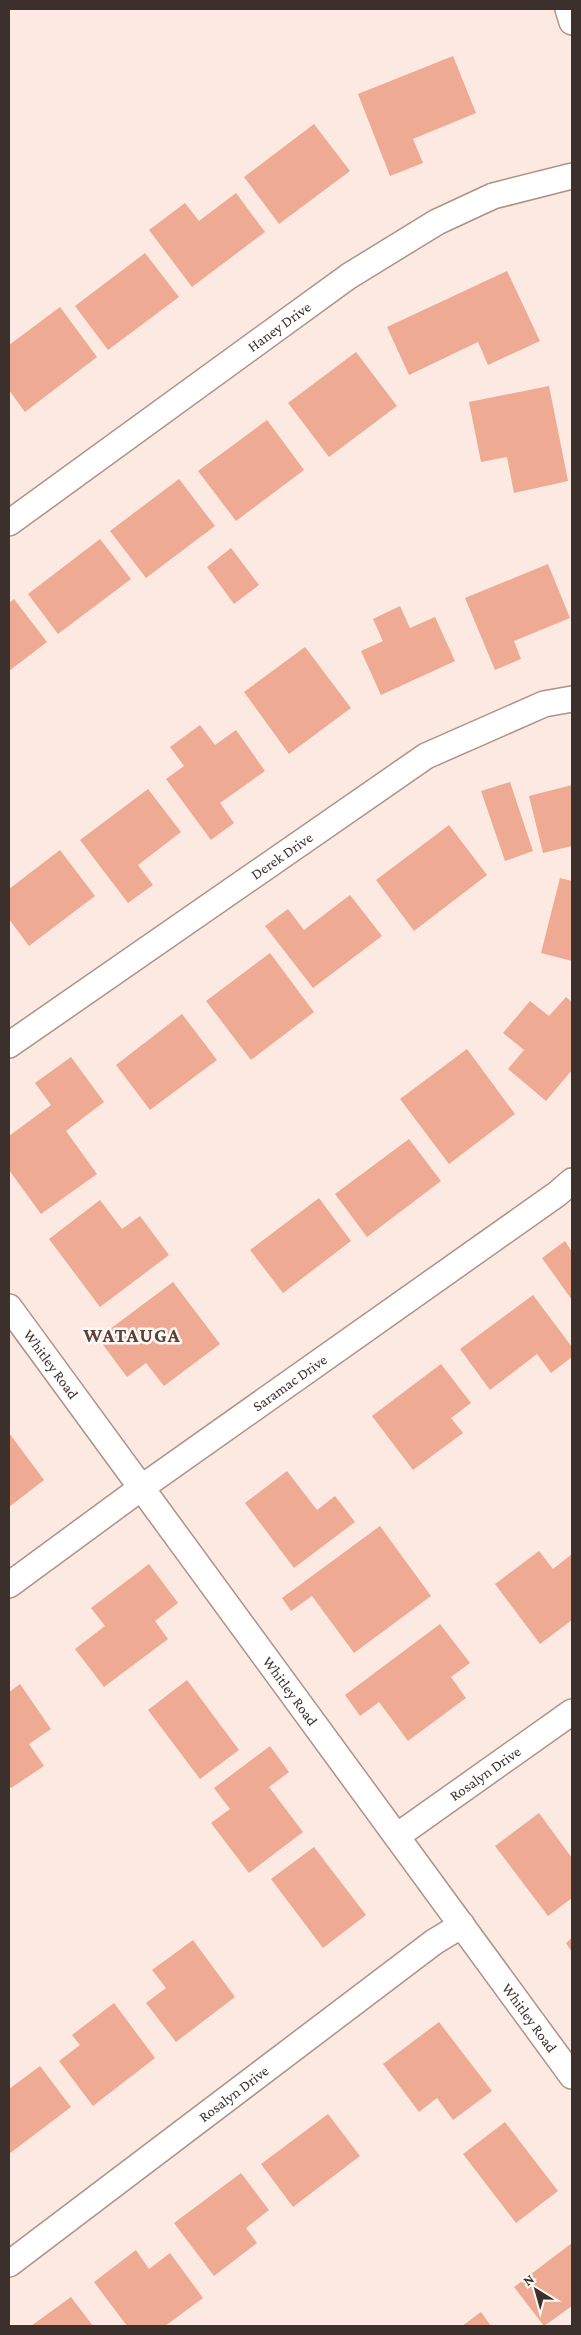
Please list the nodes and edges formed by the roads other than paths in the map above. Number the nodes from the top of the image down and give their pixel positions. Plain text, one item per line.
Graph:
1 (568, 9) edge
2 (572, 22) edge
3 (572, 176) edge
4 (9, 522) edge
5 (572, 699) edge
6 (9, 1045) edge
7 (572, 1181) edge
8 (9, 1307) edge
9 (141, 1488) junction
10 (9, 1585) edge
11 (572, 1712) edge
12 (397, 1836) junction
13 (462, 1925) junction
14 (572, 2076) edge
15 (9, 2264) edge

1 - 2 street
3 - 4 street, Haney Drive
5 - 6 street, Derek Drive
7 - 9 street, Saramac Drive
8 - 9 street, Whitley Road
9 - 10 street, Saramac Drive
9 - 12 street, Whitley Road
11 - 12 street, Rosalyn Drive
12 - 13 street, Whitley Road
13 - 14 street, Whitley Road
13 - 15 street, Rosalyn Drive

